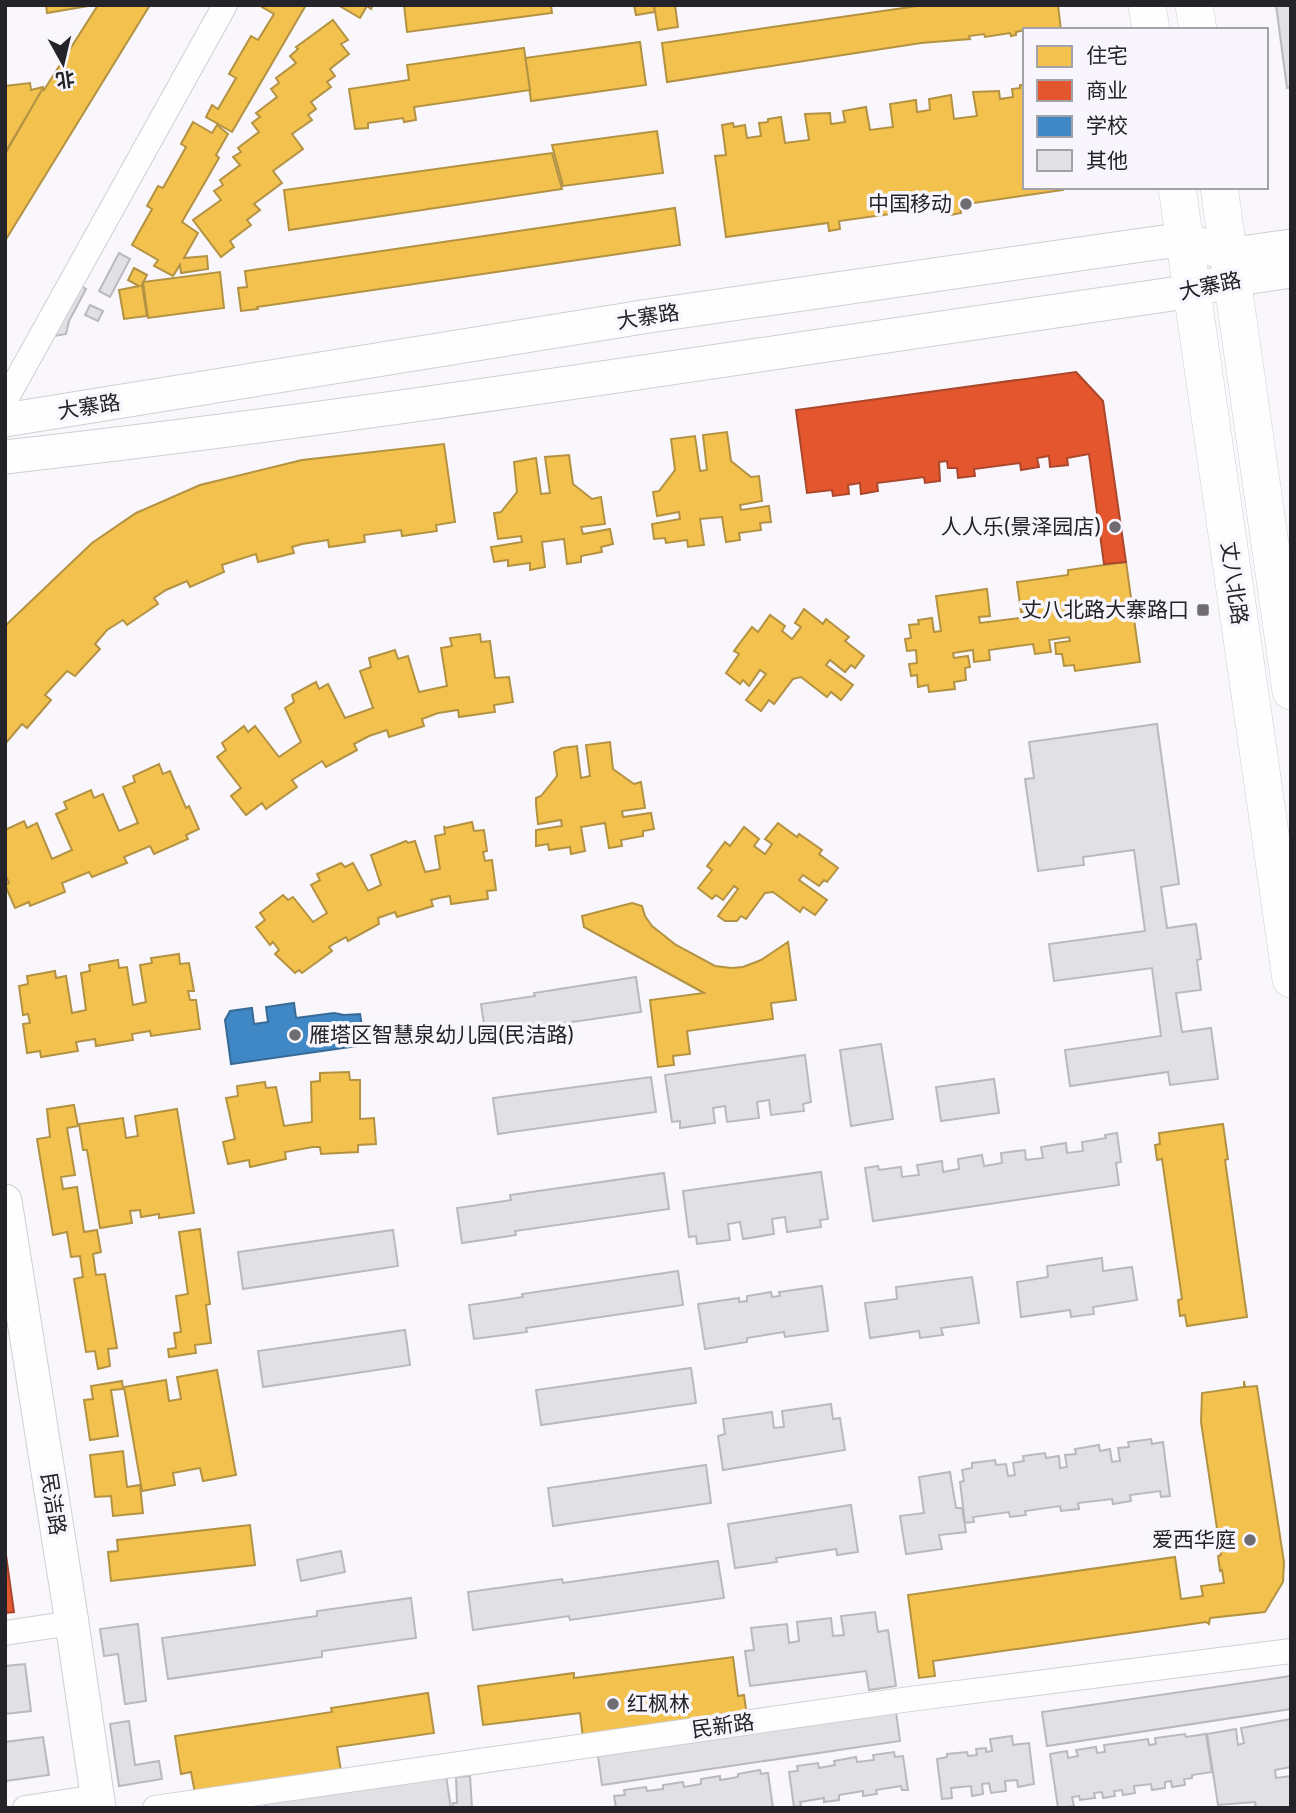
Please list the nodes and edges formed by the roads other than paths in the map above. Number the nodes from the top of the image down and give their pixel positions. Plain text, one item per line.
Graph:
1 (225, 5) edge
2 (1147, 5) edge
3 (1194, 5) edge
4 (1151, 28) edge
5 (1198, 28) edge
6 (1177, 189) edge
7 (1219, 189) edge
8 (1186, 239) junction
9 (1291, 246) edge
10 (1229, 268) junction
11 (1291, 271) edge
12 (1192, 291) junction
13 (5, 401) edge
14 (5, 420) edge
15 (5, 457) edge
16 (1291, 691) edge
17 (1291, 979) edge
18 (5, 1200) edge
19 (72, 1623) junction
20 (5, 1633) edge
21 (1291, 1651) edge
22 (98, 1802) edge
23 (25, 1808) edge
24 (155, 1808) edge

1 - 13 street
2 - 4 main road
3 - 5 main road
6 - 8 main road, 丈八北路
7 - 10 main road, 丈八北路
8 - 10 main road, 大寨路
8 - 12 main road, 丈八北路
8 - 14 main road, 大寨路
9 - 10 main road, 大寨路
10 - 11 main road, 大寨路
10 - 12 main road, 大寨路
10 - 16 main road, 丈八北路
12 - 15 main road, 大寨路
12 - 17 main road, 丈八北路
18 - 19 main road, 民洁路
19 - 20 street
19 - 22 main road, 民洁路
21 - 24 street, 民新路
22 - 23 street

